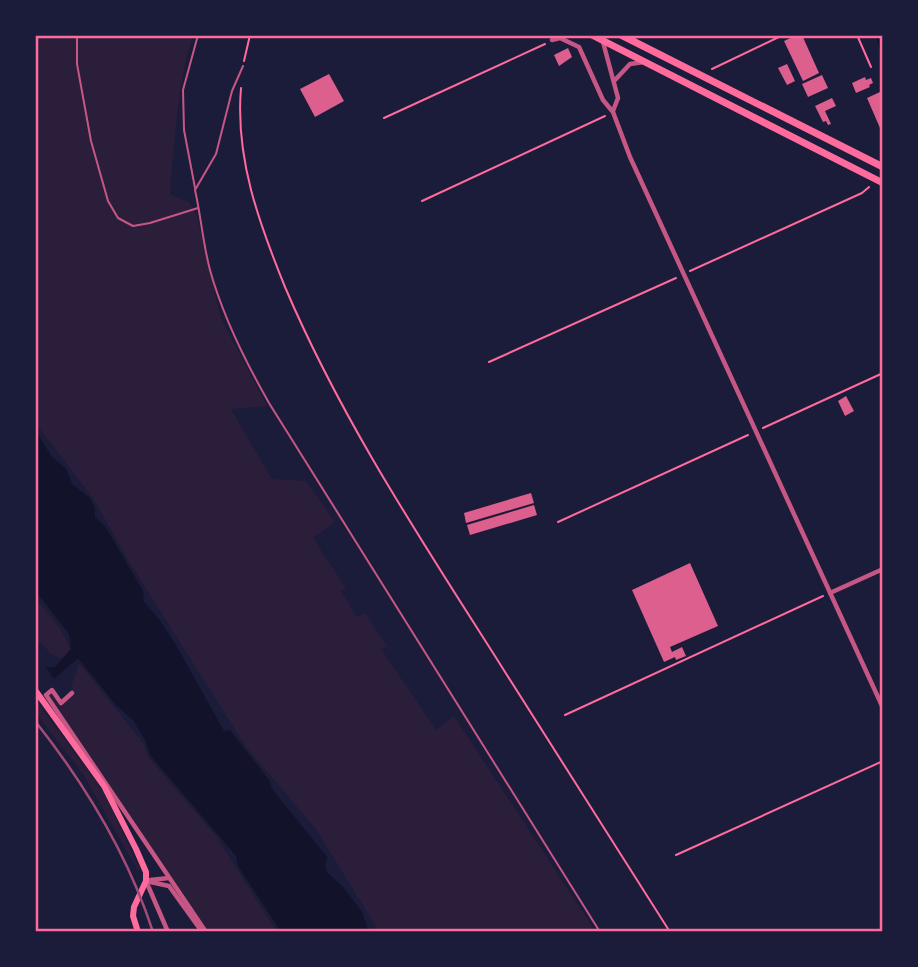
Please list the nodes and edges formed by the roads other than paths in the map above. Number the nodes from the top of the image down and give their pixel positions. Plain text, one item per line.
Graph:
1 (77, 35) edge
2 (198, 35) edge
3 (592, 35) edge
4 (621, 35) edge
5 (552, 40) road end
6 (602, 40) junction
7 (644, 62) junction
8 (243, 66) road end
9 (614, 80) junction
10 (613, 112) junction
11 (883, 167) edge
12 (883, 183) edge
13 (195, 190) junction
14 (199, 208) junction
15 (883, 569) edge
16 (830, 593) junction
17 (35, 690) edge
18 (72, 693) dead end
19 (883, 708) edge
20 (169, 878) junction
21 (146, 881) junction
22 (138, 932) edge
23 (168, 932) edge
24 (204, 932) edge
25 (600, 932) edge

1 - 14 lane
2 - 13 lane
3 - 6 highway
4 - 11 highway
5 - 10 street
6 - 7 highway
6 - 9 street
7 - 9 street
7 - 12 highway
8 - 13 lane
9 - 10 street
10 - 16 street
13 - 14 lane
14 - 25 lane
15 - 16 street
16 - 19 street
17 - 21 main road
18 - 20 street
20 - 21 street
20 - 24 street
21 - 22 main road
21 - 23 street
21 - 24 street

